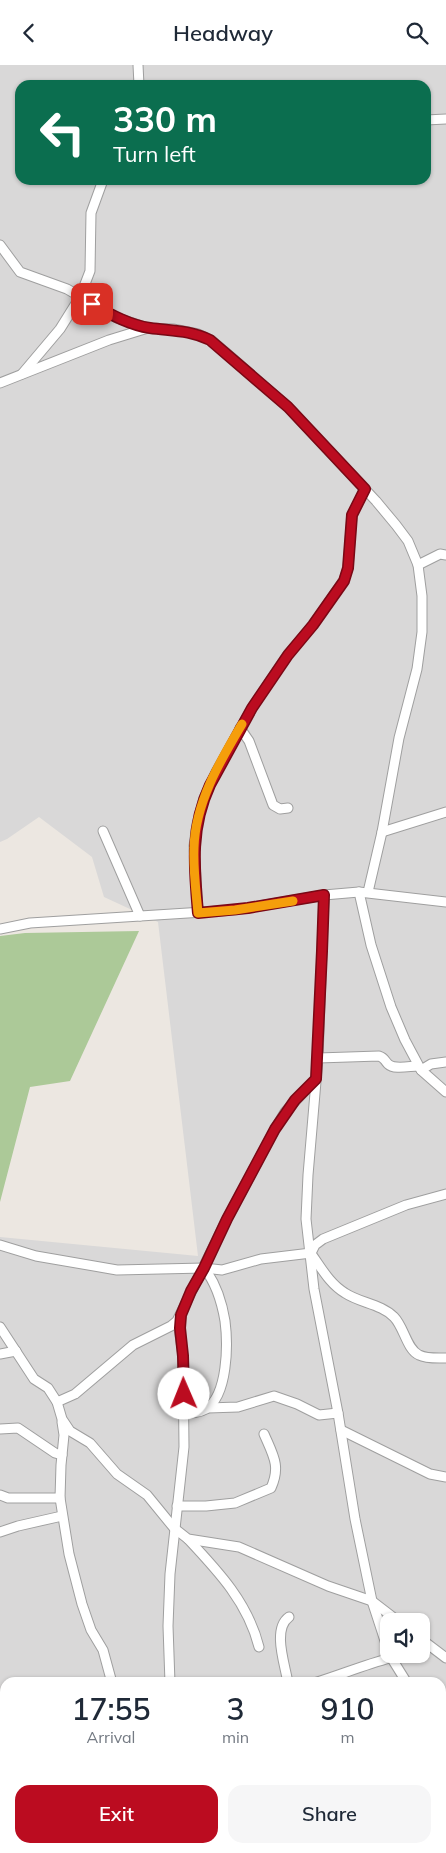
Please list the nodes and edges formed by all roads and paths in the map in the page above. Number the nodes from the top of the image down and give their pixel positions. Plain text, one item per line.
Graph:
1 (138, 65) edge
2 (139, 80) edge
3 (446, 119) edge
4 (431, 120) edge
5 (101, 185) edge
6 (0, 245) edge
7 (80, 297) junction
8 (148, 328) junction
9 (21, 375) junction
10 (0, 383) edge
11 (365, 489) junction
12 (446, 555) edge
13 (418, 565) junction
14 (240, 728) junction
15 (288, 808) dead end
16 (446, 812) edge
17 (103, 831) dead end
18 (382, 832) junction
19 (364, 892) junction
20 (324, 895) junction
21 (446, 902) edge
22 (198, 913) junction
23 (140, 916) junction
24 (0, 929) edge
25 (318, 1058) junction
26 (446, 1062) edge
27 (419, 1068) junction
28 (316, 1079) junction
29 (446, 1092) edge
30 (446, 1194) edge
31 (0, 1245) edge
32 (310, 1253) junction
33 (204, 1268) junction
34 (181, 1315) junction
35 (0, 1327) edge
36 (16, 1351) junction
37 (0, 1354) edge
38 (446, 1358) edge
39 (57, 1402) junction
40 (208, 1408) junction
41 (184, 1413) junction
42 (338, 1413) junction
43 (62, 1419) junction
44 (0, 1429) edge
45 (341, 1430) junction
46 (264, 1434) dead end
47 (62, 1455) junction
48 (446, 1477) edge
49 (0, 1495) edge
50 (60, 1498) junction
51 (177, 1506) junction
52 (62, 1516) junction
53 (174, 1528) junction
54 (0, 1532) edge
55 (188, 1539) junction
56 (372, 1601) junction
57 (388, 1613) edge
58 (289, 1617) dead end
59 (380, 1626) edge
60 (430, 1646) edge
61 (259, 1647) dead end
62 (380, 1658) edge
63 (446, 1658) edge
64 (394, 1663) edge
65 (110, 1677) edge
66 (170, 1677) edge
67 (287, 1677) edge
68 (333, 1677) edge
69 (403, 1677) edge

1 - 2 street
3 - 4 street
5 - 7 street
6 - 7 street
7 - 8 street
7 - 9 street
8 - 9 street
8 - 11 street
9 - 10 street
11 - 13 street
11 - 14 street
12 - 13 street
13 - 18 street
14 - 15 street
14 - 22 street
16 - 18 street
17 - 23 street
18 - 19 street
19 - 20 street
19 - 21 street
19 - 27 street
20 - 22 street
20 - 25 street
22 - 23 street
23 - 24 street
25 - 27 street
25 - 28 street
26 - 27 street
27 - 29 street
28 - 32 street
28 - 33 street
30 - 32 street
31 - 33 street
32 - 33 street
32 - 38 street
32 - 42 street
33 - 34 street
33 - 40 street
34 - 39 street
34 - 41 street
35 - 36 street
36 - 37 street
36 - 39 street
39 - 43 street
40 - 41 street
40 - 42 street
41 - 51 street
42 - 45 street
43 - 47 street
43 - 53 street
44 - 47 street
45 - 48 street
45 - 56 street
46 - 51 street
47 - 50 street
49 - 50 street
50 - 52 street
51 - 53 street
52 - 54 street
52 - 65 street
53 - 55 street
53 - 66 street
55 - 56 street
55 - 61 street
56 - 57 street
56 - 59 street
58 - 67 street
60 - 63 street
62 - 68 street
64 - 69 street

